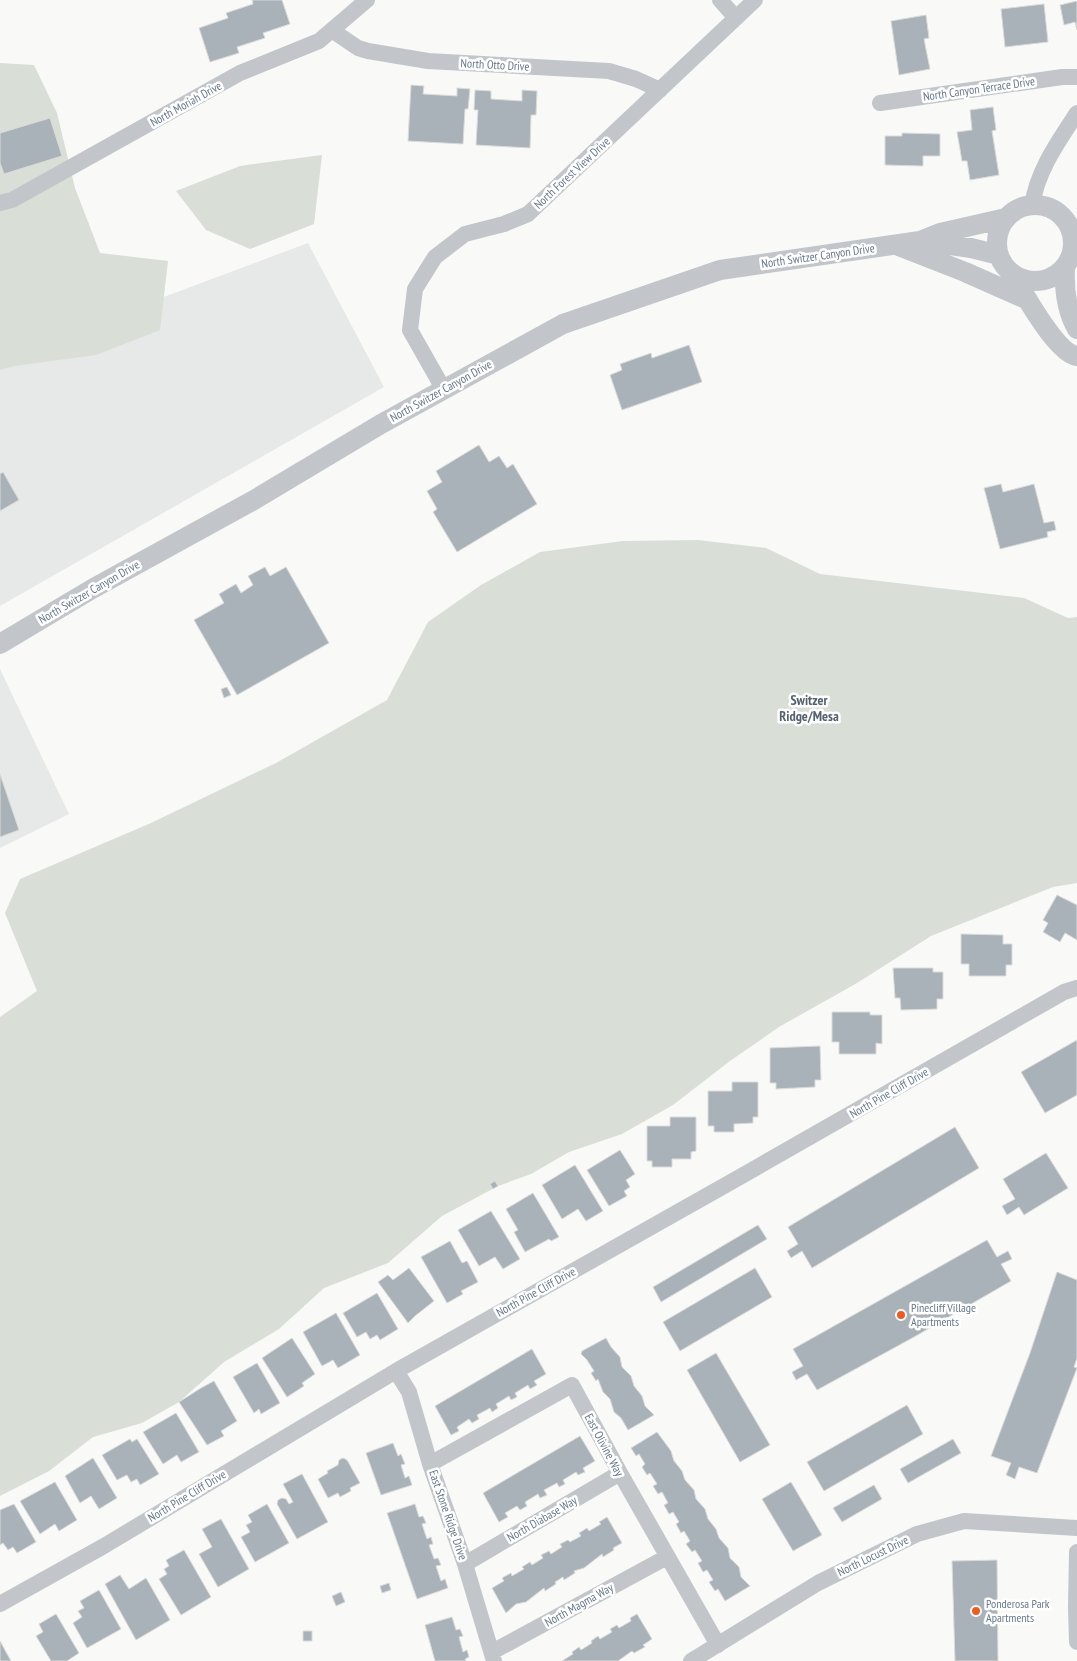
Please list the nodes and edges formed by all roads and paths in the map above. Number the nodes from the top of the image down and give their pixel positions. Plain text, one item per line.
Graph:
1 (367, 0) edge
2 (720, 0) edge
3 (755, 0) edge
4 (736, 18) junction
5 (332, 31) junction
6 (1077, 77) edge
7 (660, 90) junction
8 (880, 103) dead end
9 (1077, 113) edge
10 (0, 203) edge
11 (1032, 206) junction
12 (1068, 215) edge
13 (1006, 218) junction
14 (920, 241) junction
15 (896, 245) junction
16 (999, 256) junction
17 (1071, 261) edge
18 (1012, 274) junction
19 (1028, 300) junction
20 (1077, 329) edge
21 (1077, 356) edge
22 (444, 390) junction
23 (0, 644) edge
24 (1077, 988) edge
25 (396, 1371) junction
26 (430, 1464) junction
27 (620, 1473) junction
28 (1077, 1528) edge
29 (1077, 1552) edge
30 (667, 1557) junction
31 (465, 1564) junction
32 (0, 1604) edge
33 (1077, 1642) edge
34 (718, 1645) junction
35 (493, 1657) edge
36 (691, 1661) edge

1 - 5 street, North Moriah Drive
2 - 4 street
3 - 4 street, North Forest View Drive
4 - 7 street, North Forest View Drive
5 - 7 street, North Otto Drive
5 - 10 street, North Moriah Drive
6 - 8 street, North Canyon Terrace Drive
7 - 22 street, North Forest View Drive
9 - 11 street
11 - 12 street
11 - 13 street
12 - 17 street
13 - 14 street, North Switzer Canyon Drive
13 - 16 street
14 - 15 street, North Switzer Canyon Drive
14 - 16 street, North Switzer Canyon Drive
15 - 19 street
15 - 22 street, North Switzer Canyon Drive
16 - 18 street
17 - 18 street
17 - 20 street
18 - 19 street
19 - 21 street
22 - 23 street, North Switzer Canyon Drive
24 - 25 street, North Pine Cliff Drive
25 - 26 street, East Stone Ridge Drive
25 - 32 street, North Pine Cliff Drive
26 - 27 street, East Olivine Way
26 - 31 street, East Stone Ridge Drive
27 - 30 street, East Olivine Way
27 - 31 street, North Diabase Way
28 - 34 street, North Locust Drive
29 - 33 street
30 - 34 street, East Olivine Way
30 - 35 street, North Magma Way
31 - 35 street, East Stone Ridge Drive
34 - 36 street, North Locust Drive

